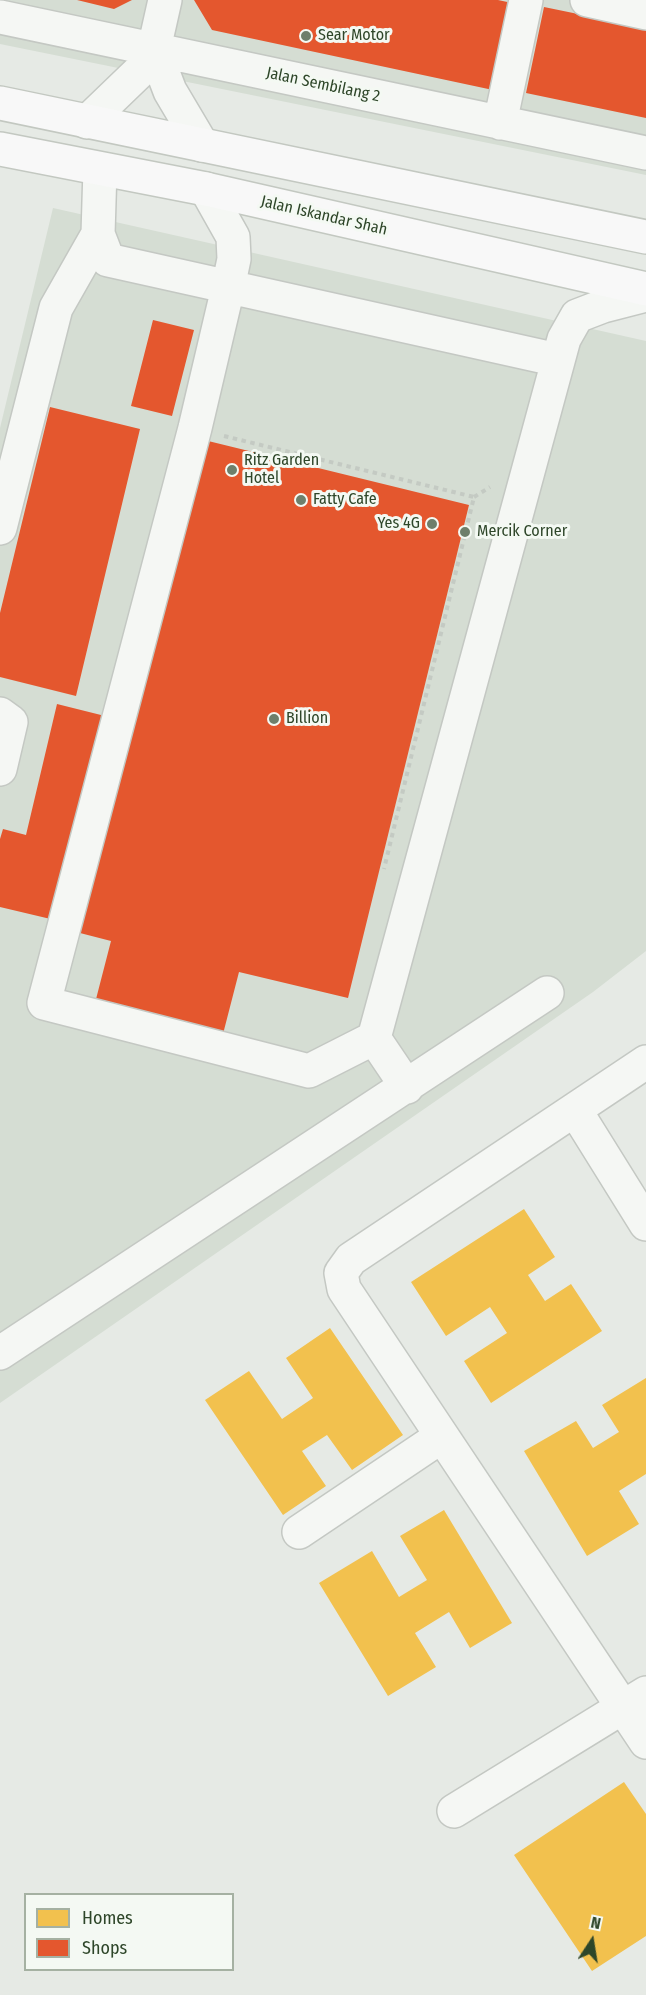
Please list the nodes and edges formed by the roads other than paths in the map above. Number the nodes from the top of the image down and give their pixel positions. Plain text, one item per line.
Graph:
1 (165, 0) edge
2 (526, 0) edge
3 (587, 0) edge
4 (646, 12) edge
5 (0, 17) edge
6 (154, 49) junction
7 (0, 103) edge
8 (87, 122) junction
9 (500, 123) junction
10 (202, 145) junction
11 (0, 149) edge
12 (646, 153) edge
13 (100, 169) junction
14 (206, 189) junction
15 (98, 234) junction
16 (646, 237) edge
17 (228, 288) junction
18 (646, 288) edge
19 (646, 295) edge
20 (558, 360) junction
21 (0, 528) edge
22 (0, 714) edge
23 (0, 769) edge
24 (547, 993) dead end
25 (374, 1038) junction
26 (646, 1062) edge
27 (407, 1087) junction
28 (575, 1110) junction
29 (646, 1224) edge
30 (0, 1353) edge
31 (442, 1436) junction
32 (299, 1532) dead end
33 (634, 1701) edge
34 (646, 1742) edge
35 (454, 1811) dead end

1 - 6 street
2 - 9 street
3 - 4 street
5 - 6 street, Jalan Sembilang 2
6 - 8 street
6 - 9 street, Jalan Sembilang 2
6 - 10 street
7 - 8 main road
8 - 10 main road
9 - 12 street, Jalan Sembilang 2
10 - 16 main road
11 - 13 main road, Jalan Iskandar Shah
13 - 14 main road, Jalan Iskandar Shah
13 - 15 street
14 - 17 street
14 - 18 main road, Jalan Iskandar Shah
15 - 17 street
15 - 21 street
17 - 20 street
17 - 25 street
19 - 20 street
20 - 25 street
22 - 23 street
24 - 27 street
25 - 27 street
26 - 28 street
27 - 30 street
28 - 29 street
28 - 31 street
31 - 32 street
31 - 33 street
33 - 34 street
33 - 35 street

